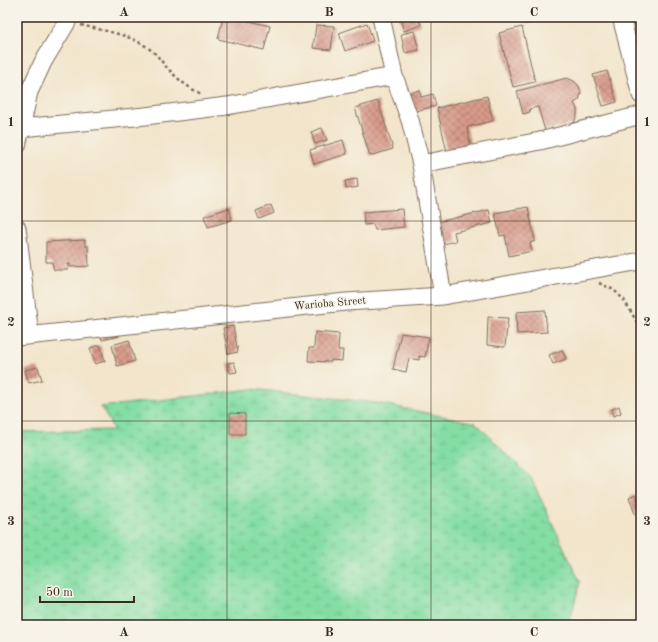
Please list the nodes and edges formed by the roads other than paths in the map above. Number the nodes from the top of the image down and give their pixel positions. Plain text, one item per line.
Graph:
1 (381, 17) edge
2 (621, 17) edge
3 (68, 20) edge
4 (635, 44) edge
5 (394, 76) junction
6 (641, 95) edge
7 (641, 115) edge
8 (21, 128) junction
9 (17, 146) edge
10 (421, 164) junction
11 (17, 228) edge
12 (641, 261) edge
13 (444, 296) junction
14 (23, 336) edge

1 - 5 street
2 - 4 street
3 - 8 street
4 - 6 street
5 - 8 street
5 - 10 street
7 - 10 street
8 - 9 street
10 - 13 street
11 - 14 street
12 - 13 street, Warioba Street
13 - 14 street, Warioba Street

